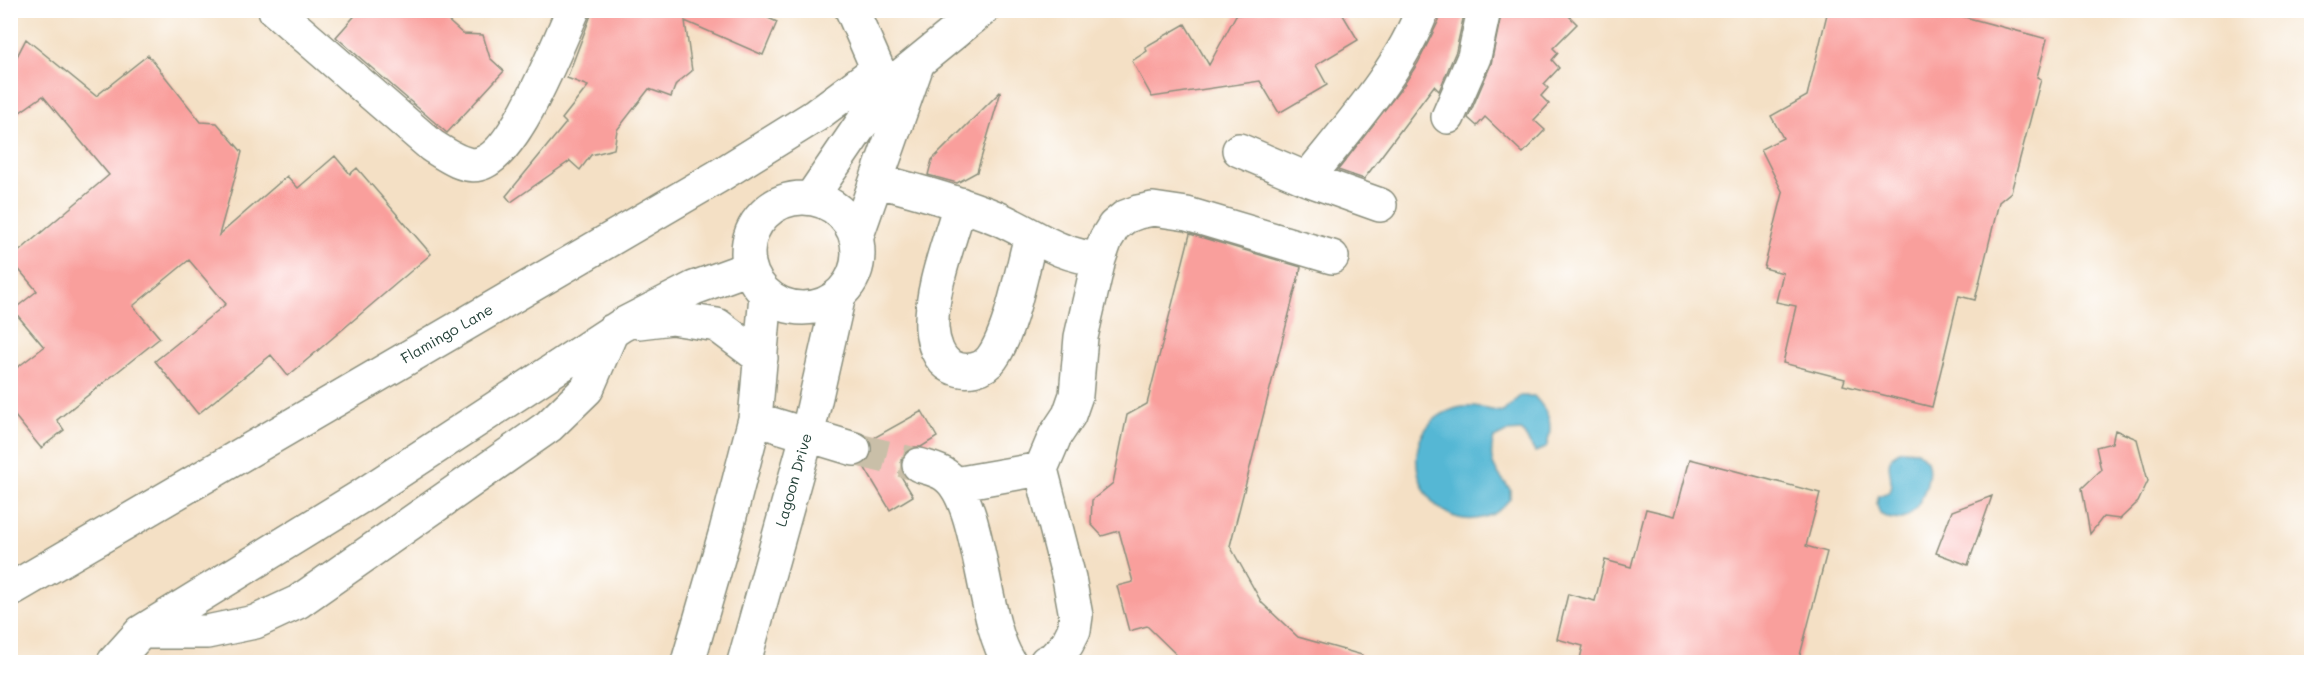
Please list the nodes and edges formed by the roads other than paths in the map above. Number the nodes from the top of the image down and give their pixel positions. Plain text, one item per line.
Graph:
1 (275, 10) edge
2 (573, 10) edge
3 (852, 10) edge
4 (982, 10) edge
5 (1422, 10) edge
6 (1484, 10) edge
7 (888, 90) junction
8 (1448, 117) dead end
9 (1239, 150) dead end
10 (1307, 179) junction
11 (878, 181) junction
12 (811, 198) junction
13 (960, 204) junction
14 (1380, 205) dead end
15 (1031, 236) junction
16 (856, 238) junction
17 (1332, 257) dead end
18 (1099, 259) junction
19 (758, 282) junction
20 (839, 296) junction
21 (617, 328) junction
22 (761, 358) junction
23 (755, 419) junction
24 (807, 436) junction
25 (854, 449) tunnel mouth
26 (919, 465) tunnel mouth
27 (1041, 469) junction
28 (955, 484) junction
29 (726, 531) junction
30 (776, 543) junction
31 (10, 590) edge
32 (141, 632) junction
33 (114, 663) edge
34 (688, 663) edge
35 (744, 663) edge
36 (1009, 663) edge
37 (1046, 663) edge

1 - 2 street
3 - 7 street
4 - 7 street
5 - 10 street
6 - 8 street
7 - 11 street
7 - 12 street
7 - 31 street, Flamingo Lane
9 - 10 street
10 - 14 street
11 - 13 street
11 - 16 street
12 - 16 street
12 - 19 street
13 - 15 street
13 - 15 street
15 - 18 street
16 - 20 street
17 - 18 street
18 - 27 street
19 - 20 street
19 - 21 street
19 - 22 street
20 - 24 street, Lagoon Drive
21 - 22 street
21 - 32 street
21 - 32 street
22 - 23 street
23 - 24 street
23 - 29 street
24 - 25 street
24 - 30 street, Lagoon Drive
26 - 28 street
27 - 28 street
27 - 37 street
28 - 36 street
29 - 30 street
29 - 34 street
30 - 35 street, Lagoon Drive
32 - 33 street

